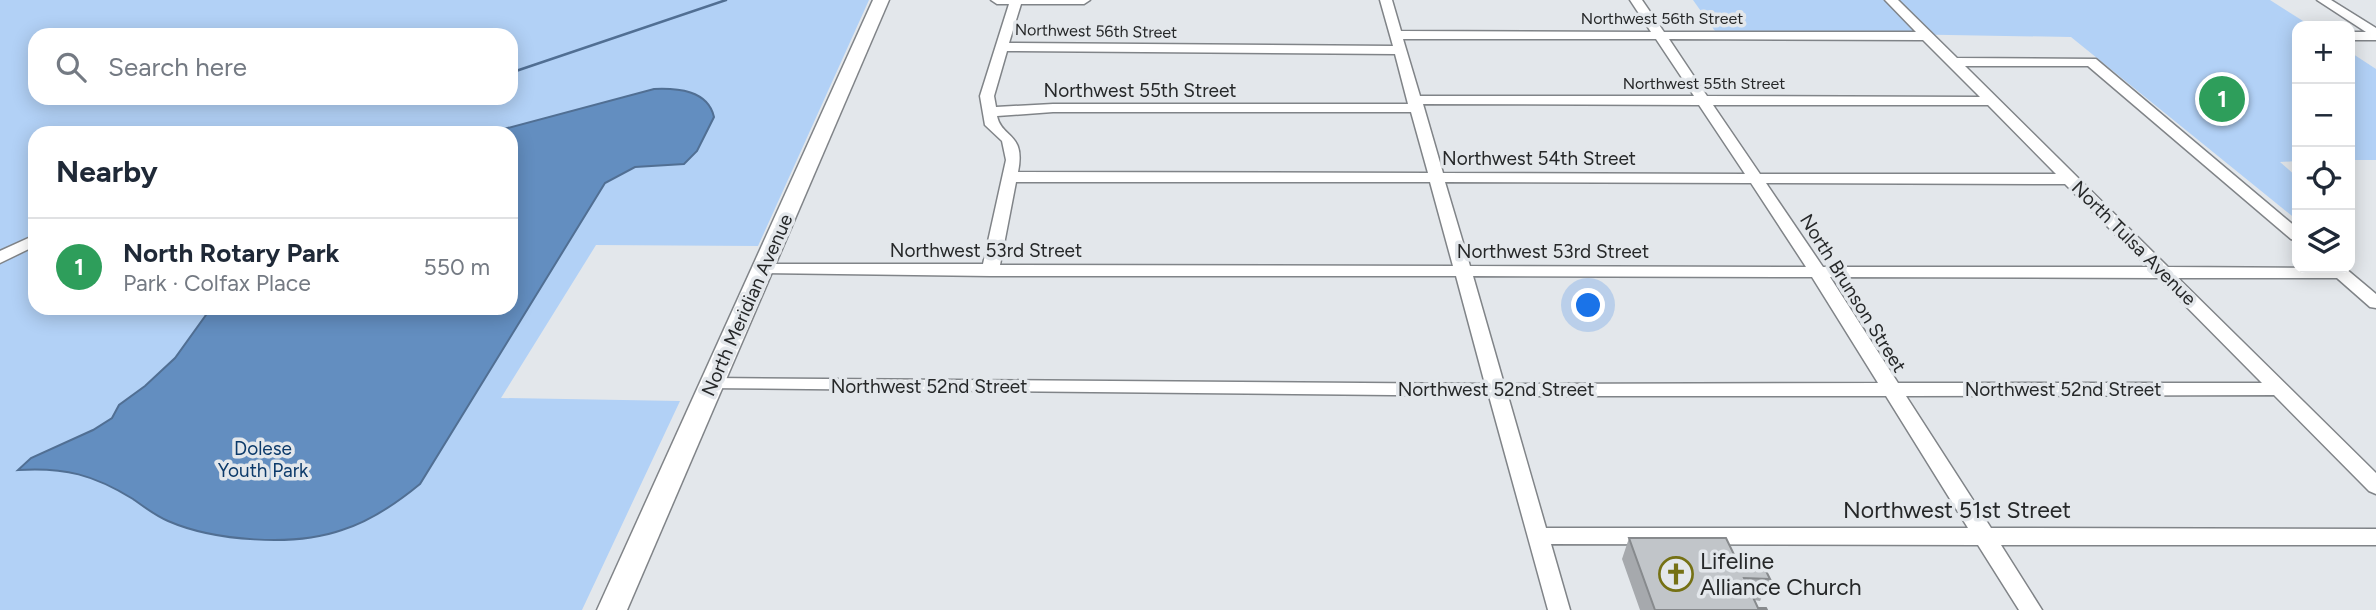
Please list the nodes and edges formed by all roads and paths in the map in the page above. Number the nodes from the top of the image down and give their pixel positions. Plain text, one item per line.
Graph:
1 (881, 0) edge
2 (997, 0) edge
3 (1084, 0) edge
4 (1386, 0) edge
5 (1636, 0) edge
6 (1891, 0) edge
7 (2323, 0) edge
8 (1016, 1) edge
9 (2352, 18) junction
10 (2376, 18) edge
11 (2376, 34) edge
12 (1662, 35) junction
13 (1927, 36) junction
14 (2355, 36) edge
15 (1399, 42) junction
16 (1000, 47) junction
17 (1953, 62) junction
18 (1705, 101) junction
19 (1992, 101) junction
20 (1417, 104) junction
21 (989, 112) junction
22 (1008, 177) junction
23 (1437, 177) junction
24 (1755, 178) junction
25 (2070, 179) junction
26 (2292, 232) edge
27 (28, 244) edge
28 (0, 258) edge
29 (764, 269) junction
30 (990, 271) junction
31 (2292, 271) edge
32 (1464, 272) junction
33 (1818, 272) junction
34 (2163, 272) junction
35 (2341, 273) edge
36 (2376, 303) edge
37 (712, 384) junction
38 (1889, 389) junction
39 (1496, 390) junction
40 (2280, 390) junction
41 (2376, 486) edge
42 (1982, 535) junction
43 (1539, 537) junction
44 (2376, 537) edge
45 (612, 610) edge
46 (1559, 610) edge
47 (2031, 610) edge

1 - 29 main road, North Meridian Avenue
2 - 8 street
3 - 8 street
4 - 15 street
5 - 12 street, North Brunson Street
6 - 13 street, North Tulsa Avenue
7 - 9 street
8 - 16 street
9 - 10 street
9 - 11 street
11 - 14 street
12 - 13 street, Northwest 56th Street
12 - 15 street, Northwest 56th Street
12 - 18 street, North Brunson Street
13 - 17 street, North Tulsa Avenue
15 - 16 street, Northwest 56th Street
15 - 20 street
16 - 21 street
17 - 19 street, North Tulsa Avenue
17 - 26 street
18 - 19 street, Northwest 55th Street
18 - 20 street, Northwest 55th Street
18 - 24 street, North Brunson Street
19 - 25 street, North Tulsa Avenue
20 - 21 street, Northwest 55th Street
20 - 23 street
21 - 22 street
22 - 23 street, Northwest 54th Street
22 - 30 street
23 - 24 street, Northwest 54th Street
23 - 32 street
24 - 25 street, Northwest 54th Street
24 - 33 street, North Brunson Street
25 - 34 street, North Tulsa Avenue
27 - 28 street
29 - 30 street, Northwest 53rd Street
29 - 37 main road, North Meridian Avenue
30 - 32 street, Northwest 53rd Street
31 - 34 street, Northwest 53rd Street
32 - 33 street, Northwest 53rd Street
32 - 39 street
33 - 34 street, Northwest 53rd Street
33 - 38 street, North Brunson Street
34 - 40 street, North Tulsa Avenue
35 - 36 street
37 - 39 street, Northwest 52nd Street
37 - 45 main road, North Meridian Avenue
38 - 39 street, Northwest 52nd Street
38 - 40 street, Northwest 52nd Street
38 - 42 street, North Brunson Street
39 - 43 street
40 - 41 street, North Tulsa Avenue
42 - 43 street, Northwest 51st Street
42 - 44 street, Northwest 51st Street
42 - 47 street, North Brunson Street
43 - 46 street

